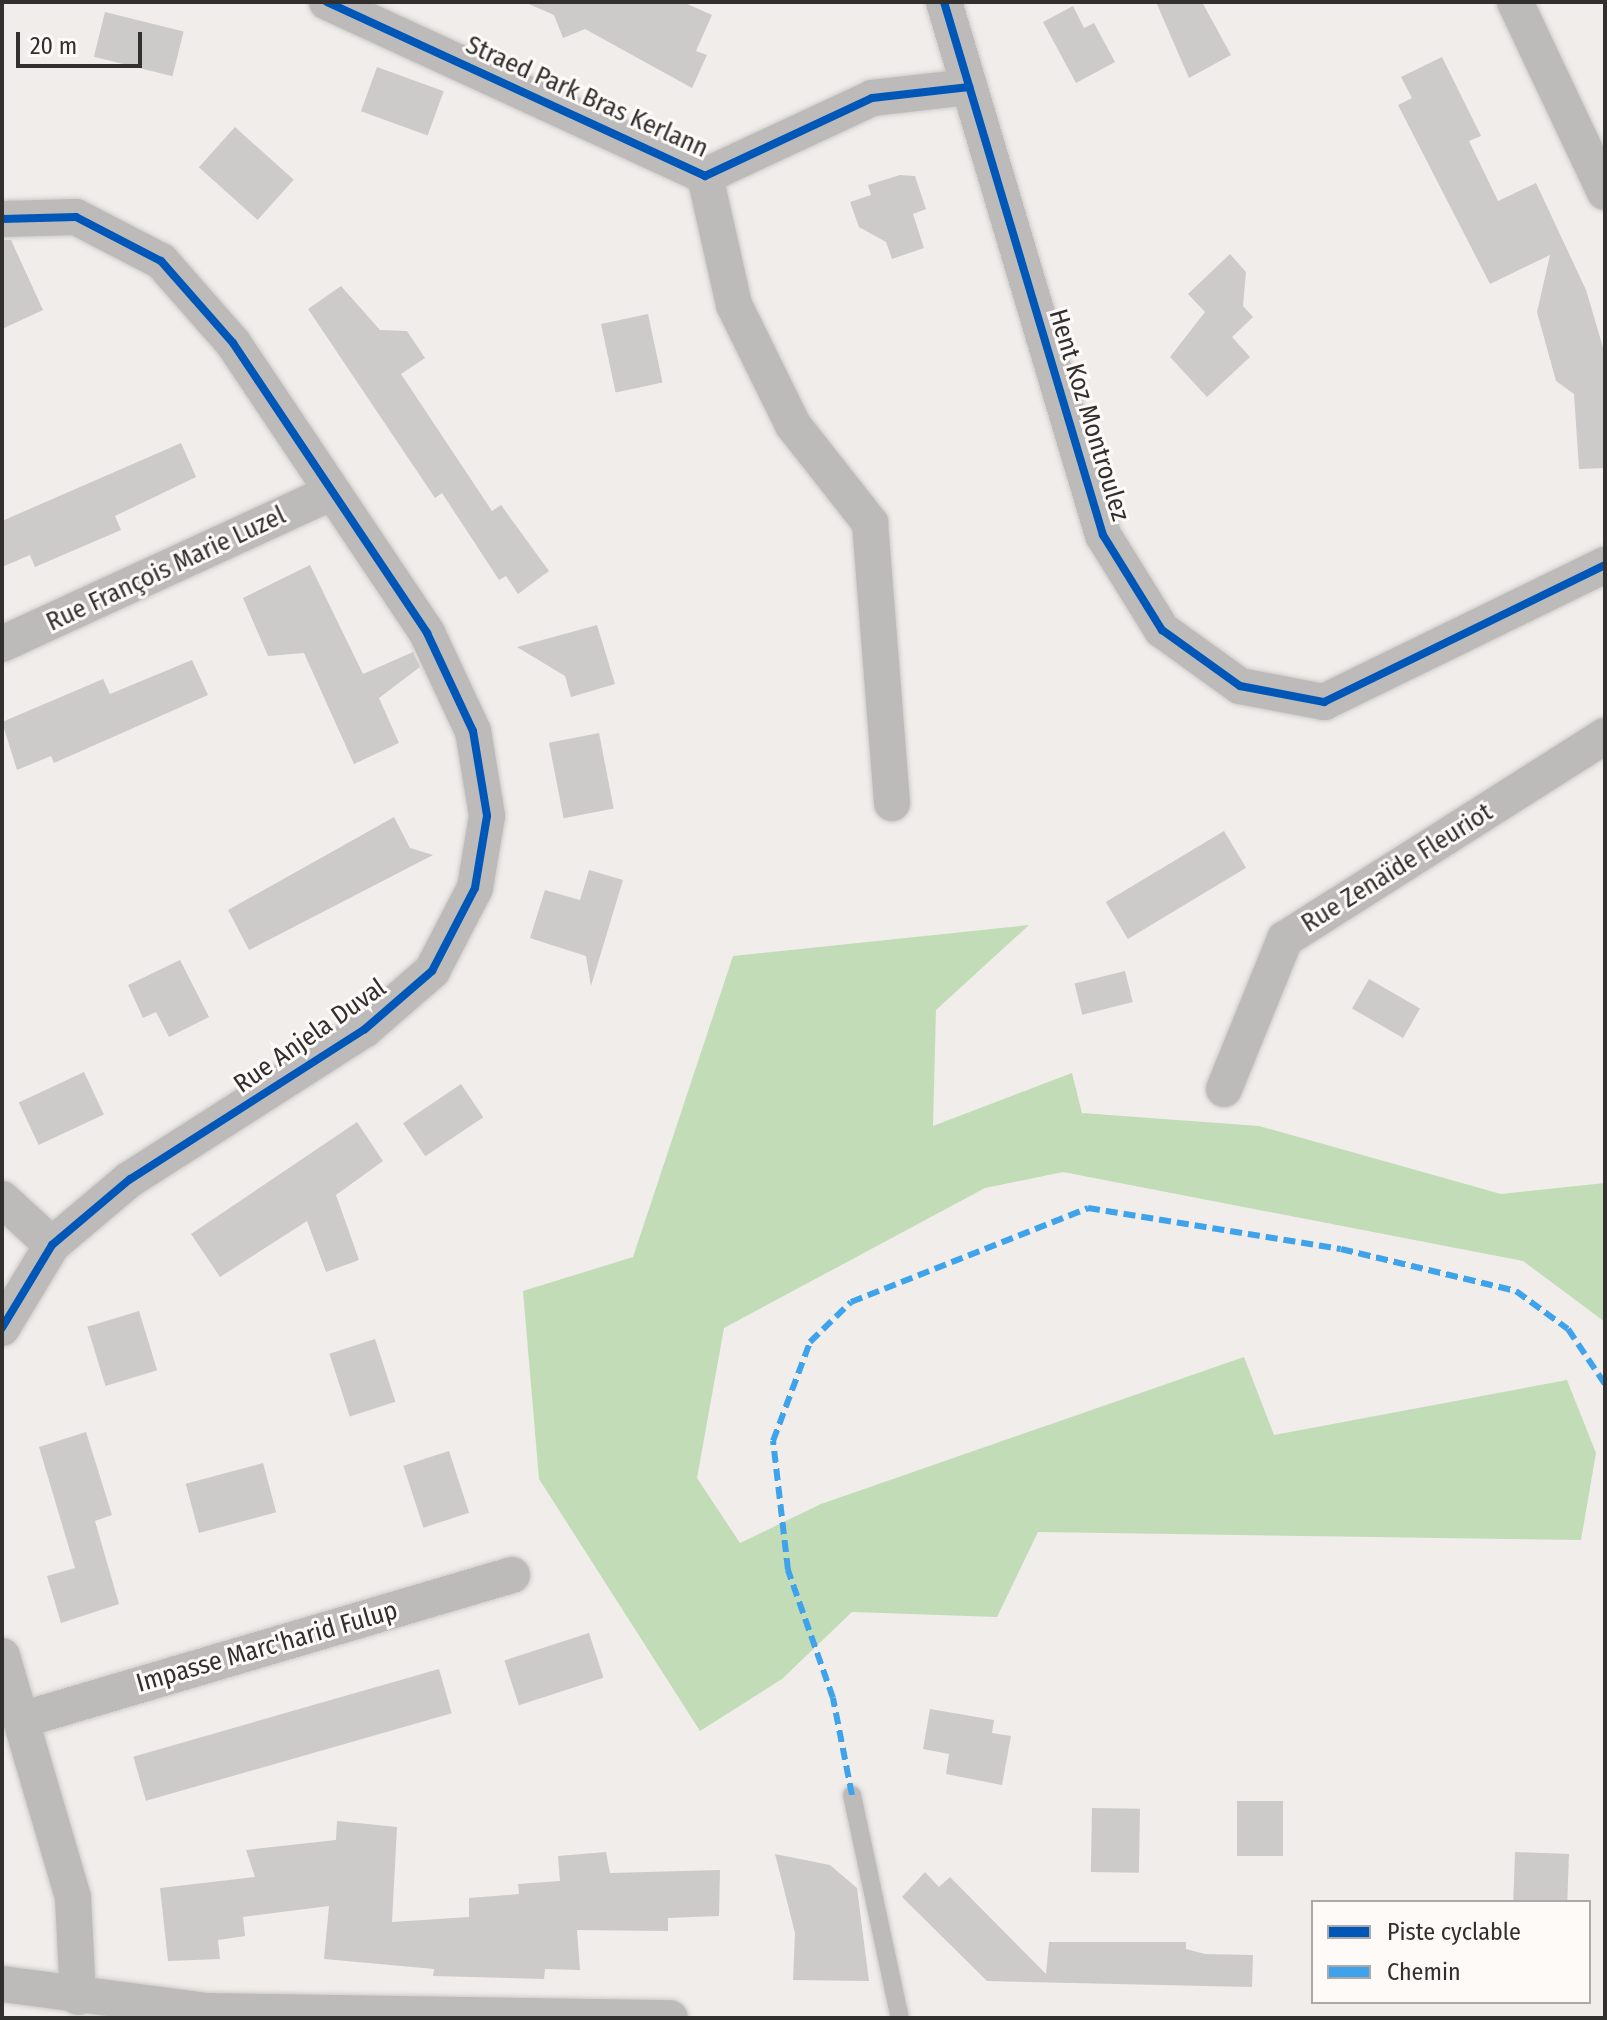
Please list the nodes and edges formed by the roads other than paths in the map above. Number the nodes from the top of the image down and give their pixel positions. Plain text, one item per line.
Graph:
1 (327, 2) edge
2 (944, 2) edge
3 (1515, 2) edge
4 (969, 87) junction
5 (705, 176) junction
6 (1605, 192) edge
7 (2, 219) edge
8 (330, 493) junction
9 (1605, 565) edge
10 (2, 644) edge
11 (1605, 736) edge
12 (892, 803) dead end
13 (1224, 1089) dead end
14 (2, 1199) edge
15 (52, 1245) junction
16 (2, 1328) edge
17 (512, 1575) dead end
18 (2, 1656) edge
19 (21, 1720) junction
20 (852, 1795) dead end
21 (2, 1984) edge
22 (78, 1997) junction
23 (306, 2015) edge
24 (670, 2018) edge
25 (900, 2018) edge

1 - 5 street, Straed Park Bras Kerlann
2 - 4 street, Hent Koz Montroulez
3 - 6 street
4 - 5 street, Straed Park Bras Kerlann
4 - 9 street, Hent Koz Montroulez
5 - 12 street
7 - 8 street, Rue Anjela Duval
8 - 10 street, Rue François Marie Luzel
8 - 15 street, Rue Anjela Duval
11 - 13 street, Rue Zenaïde Fleuriot
14 - 15 street
15 - 16 street, Rue Anjela Duval
17 - 19 street, Impasse Marc'harid Fulup
18 - 19 street
19 - 22 street
20 - 25 lane
21 - 22 street
22 - 23 street
23 - 24 street

